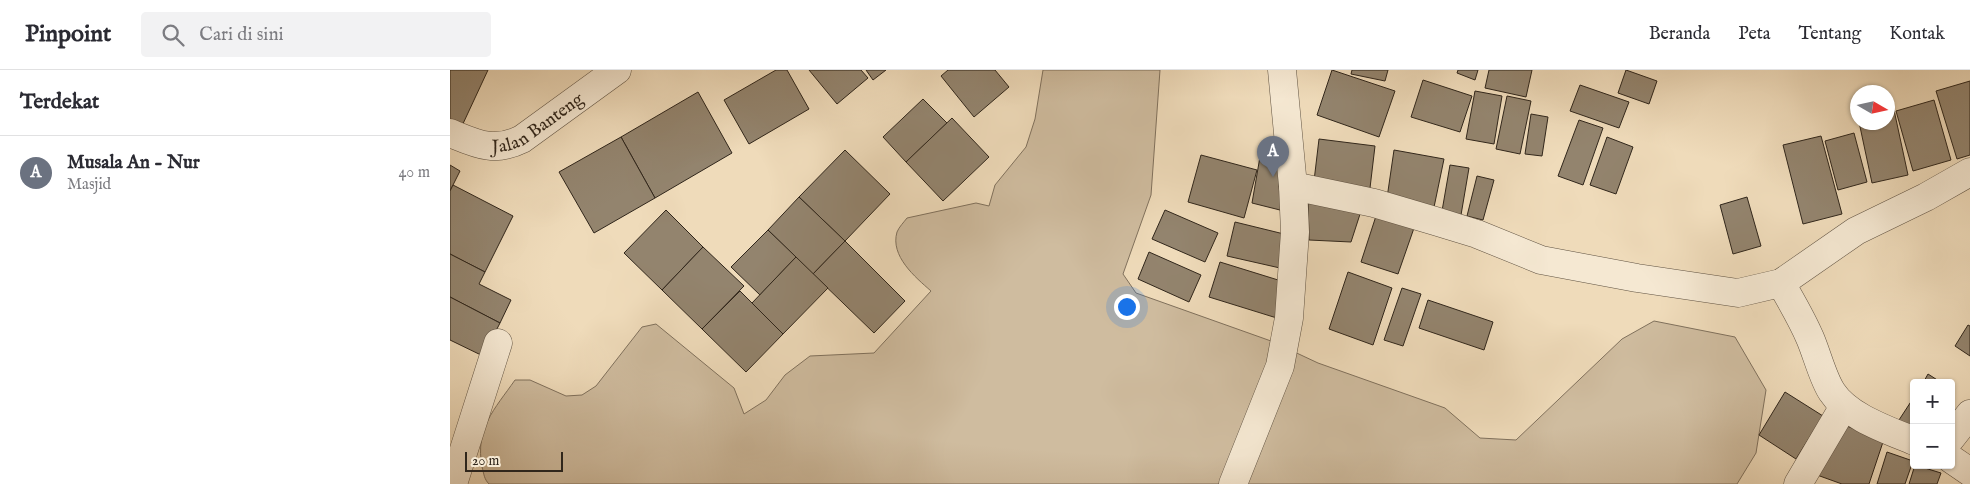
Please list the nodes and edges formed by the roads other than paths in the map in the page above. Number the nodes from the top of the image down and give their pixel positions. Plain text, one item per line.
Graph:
1 (618, 70) edge
2 (1282, 70) edge
3 (450, 133) edge
4 (1970, 172) edge
5 (1293, 186) junction
6 (1782, 283) junction
7 (498, 344) dead end
8 (1844, 406) junction
9 (1970, 414) edge
10 (1955, 433) edge
11 (1910, 439) edge
12 (1955, 462) edge
13 (1970, 472) edge
14 (453, 484) edge
15 (1233, 484) edge
16 (1798, 484) edge

1 - 3 street, Jalan Banteng
2 - 5 street
4 - 6 street
5 - 6 street
5 - 15 street
6 - 8 street
7 - 14 street
8 - 11 street
8 - 16 street
9 - 10 street
12 - 13 street

